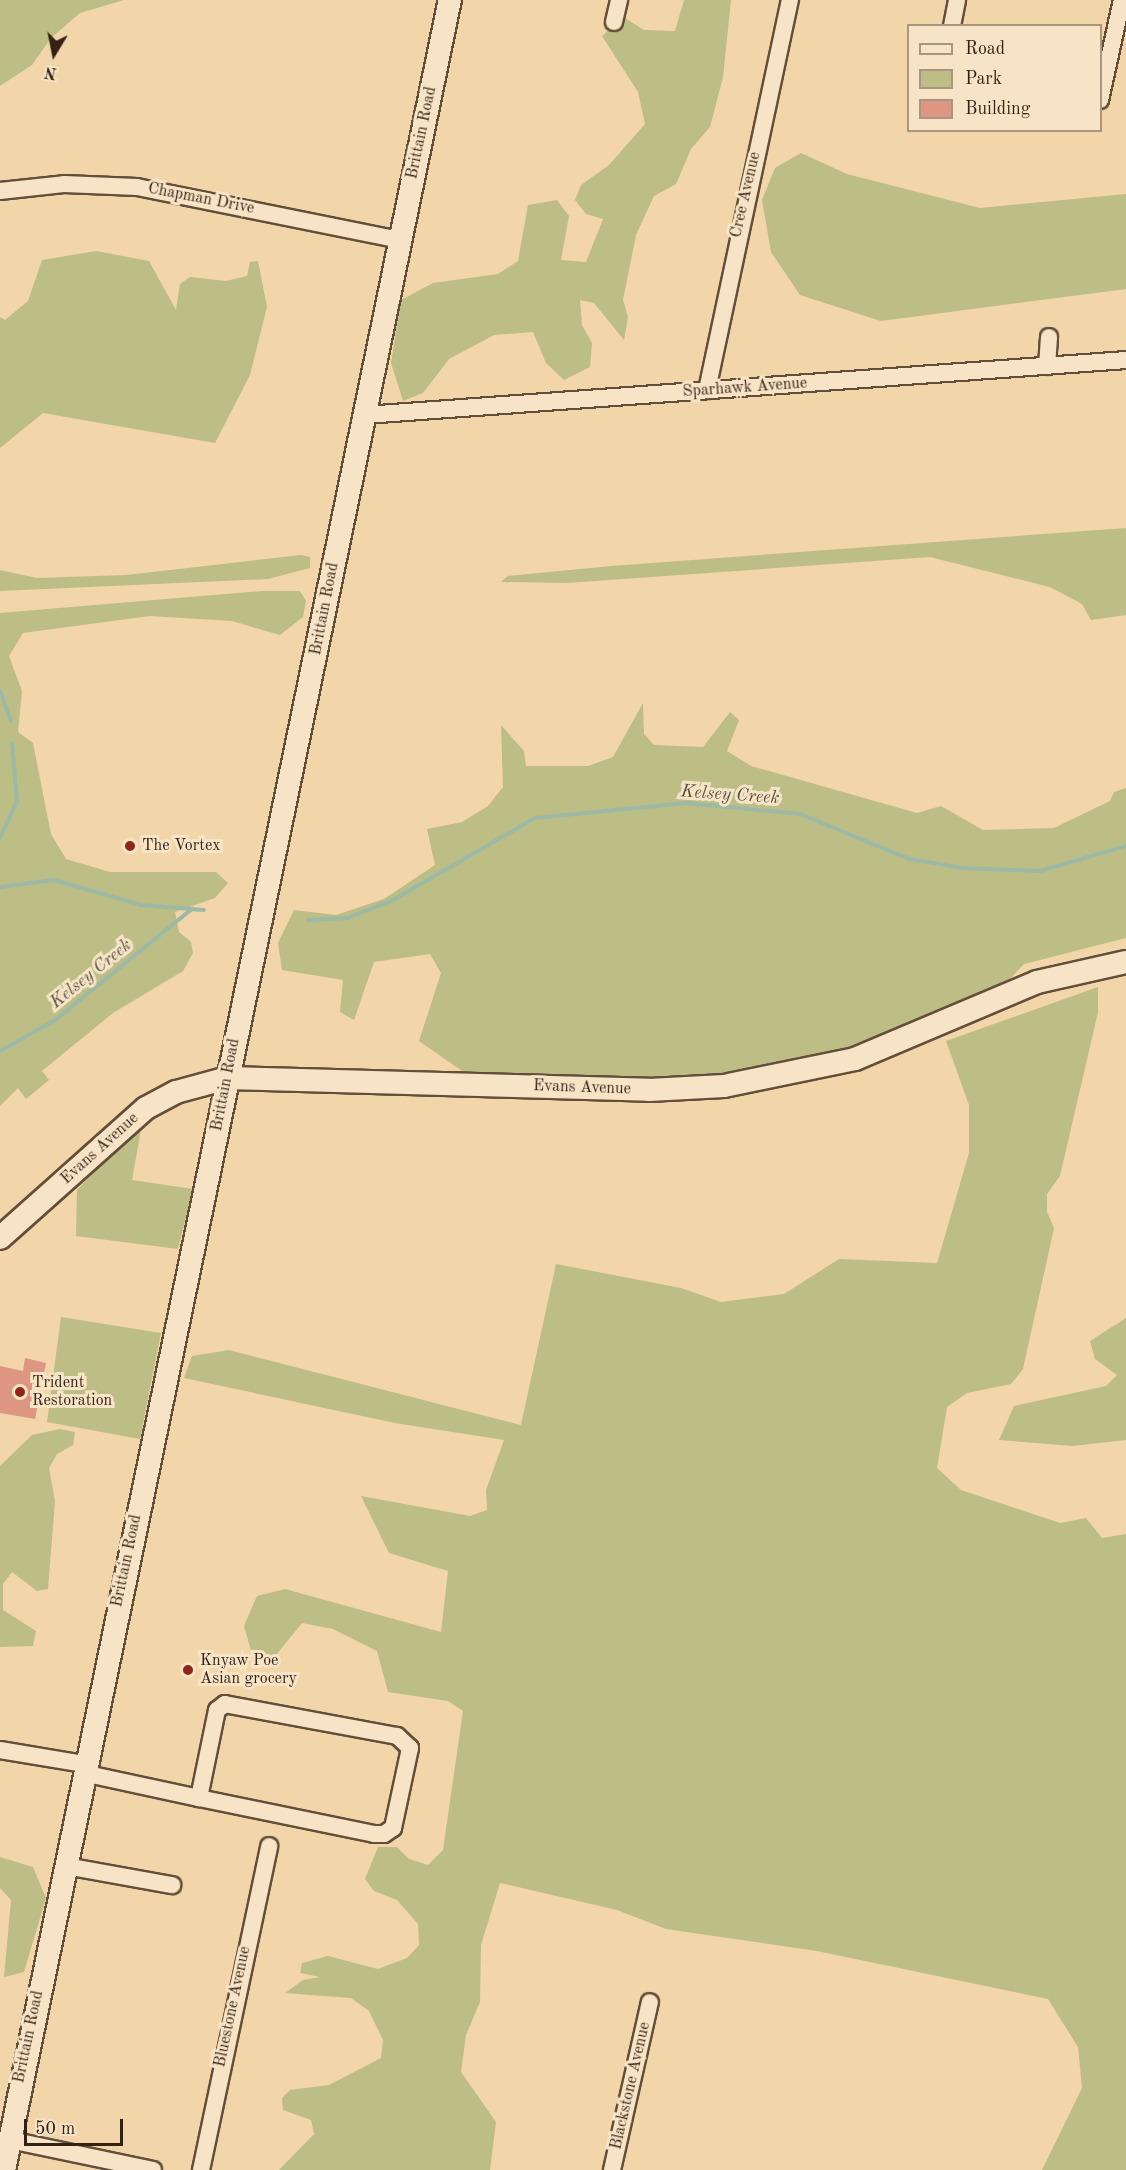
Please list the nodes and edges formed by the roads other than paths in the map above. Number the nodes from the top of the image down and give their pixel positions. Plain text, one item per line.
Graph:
1 (450, 0) edge
2 (619, 0) edge
3 (790, 0) edge
4 (957, 0) edge
5 (1122, 0) edge
6 (614, 22) dead end
7 (952, 24) edge
8 (1102, 95) edge
9 (0, 191) edge
10 (399, 240) junction
11 (1049, 337) dead end
12 (1126, 360) edge
13 (1047, 366) junction
14 (707, 390) junction
15 (365, 415) junction
16 (1126, 962) edge
17 (228, 1078) junction
18 (0, 1238) edge
19 (0, 1750) edge
20 (84, 1768) junction
21 (199, 1798) junction
22 (269, 1846) dead end
23 (66, 1866) junction
24 (172, 1885) dead end
25 (650, 2002) dead end
26 (10, 2140) junction
27 (4, 2170) edge
28 (153, 2170) edge
29 (201, 2170) edge
30 (612, 2170) edge

1 - 10 main road, Brittain Road
2 - 6 street
3 - 14 street, Cree Avenue
4 - 7 street
5 - 8 street
9 - 10 street, Chapman Drive
10 - 15 main road, Brittain Road
11 - 13 street
12 - 13 street, Sparhawk Avenue
13 - 14 street, Sparhawk Avenue
14 - 15 street, Sparhawk Avenue
15 - 17 main road, Brittain Road
16 - 17 main road, Evans Avenue
17 - 18 main road, Evans Avenue
17 - 20 main road, Brittain Road
19 - 20 street
20 - 21 street
20 - 23 main road, Brittain Road
21 - 21 street
22 - 29 street, Bluestone Avenue
23 - 24 street
23 - 26 main road, Brittain Road
25 - 30 street, Blackstone Avenue
26 - 27 main road, Brittain Road
26 - 28 street

